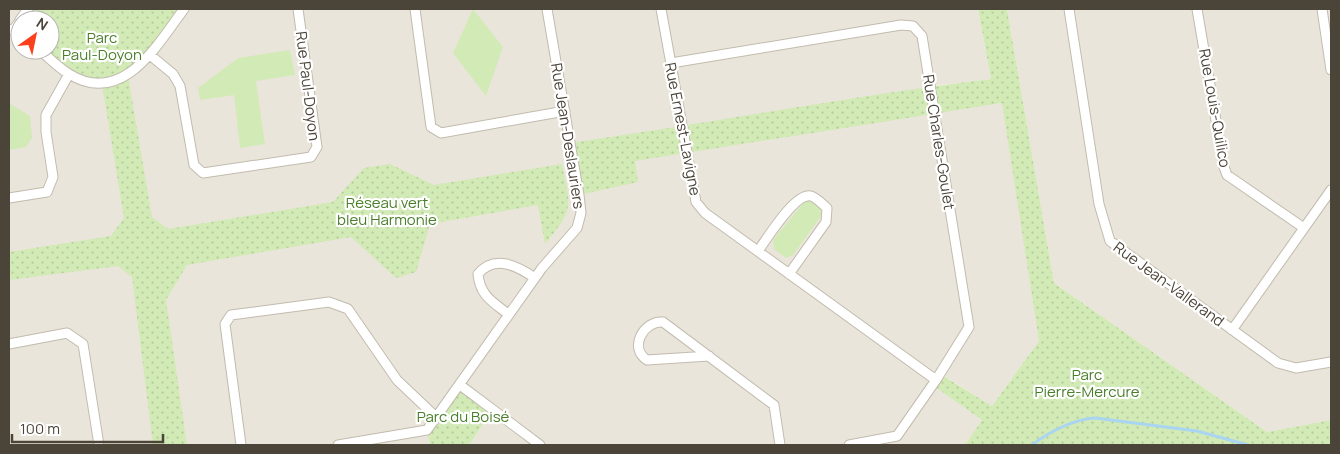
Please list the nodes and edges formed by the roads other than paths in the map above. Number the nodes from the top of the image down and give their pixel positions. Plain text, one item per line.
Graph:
1 (184, 9) edge
2 (298, 9) edge
3 (415, 9) edge
4 (547, 9) edge
5 (661, 9) edge
6 (1070, 9) edge
7 (1197, 9) edge
8 (1322, 9) edge
9 (150, 55) junction
10 (52, 60) edge
11 (671, 63) junction
12 (1331, 70) edge
13 (69, 74) junction
14 (565, 111) junction
15 (1331, 190) edge
16 (9, 198) edge
17 (1304, 228) junction
18 (758, 251) junction
19 (789, 274) junction
20 (535, 278) junction
21 (508, 314) junction
22 (1232, 330) junction
23 (9, 344) edge
24 (709, 356) junction
25 (1331, 362) edge
26 (936, 380) junction
27 (460, 385) junction
28 (436, 417) junction
29 (99, 445) edge
30 (240, 445) edge
31 (338, 445) edge
32 (540, 445) edge
33 (780, 445) edge
34 (849, 445) edge

1 - 9 street
2 - 9 street, Rue Paul-Doyon
3 - 14 street
4 - 14 street, Rue Jean-Deslauriers
5 - 11 street, Rue Ernest-Lavigne
6 - 22 street, Rue Jean-Vallerand
7 - 17 street, Rue Louis-Quilico
8 - 12 street
9 - 13 street
10 - 13 street
11 - 18 street, Rue Ernest-Lavigne
11 - 26 street, Rue Charles-Goulet
13 - 16 street
14 - 20 street, Rue Jean-Deslauriers
15 - 17 street
17 - 22 street
18 - 19 street, Rue Ernest-Lavigne
18 - 19 street
19 - 26 street, Rue Ernest-Lavigne
20 - 21 street, Rue Jean-Deslauriers
20 - 21 street
21 - 27 street, Rue Jean-Deslauriers
22 - 25 street, Rue Jean-Vallerand
23 - 29 street
24 - 24 street
24 - 33 street
26 - 34 street, Rue Charles-Goulet
27 - 28 street, Rue Jean-Deslauriers
27 - 32 street
28 - 30 street
28 - 31 street, Rue Jean-Deslauriers

